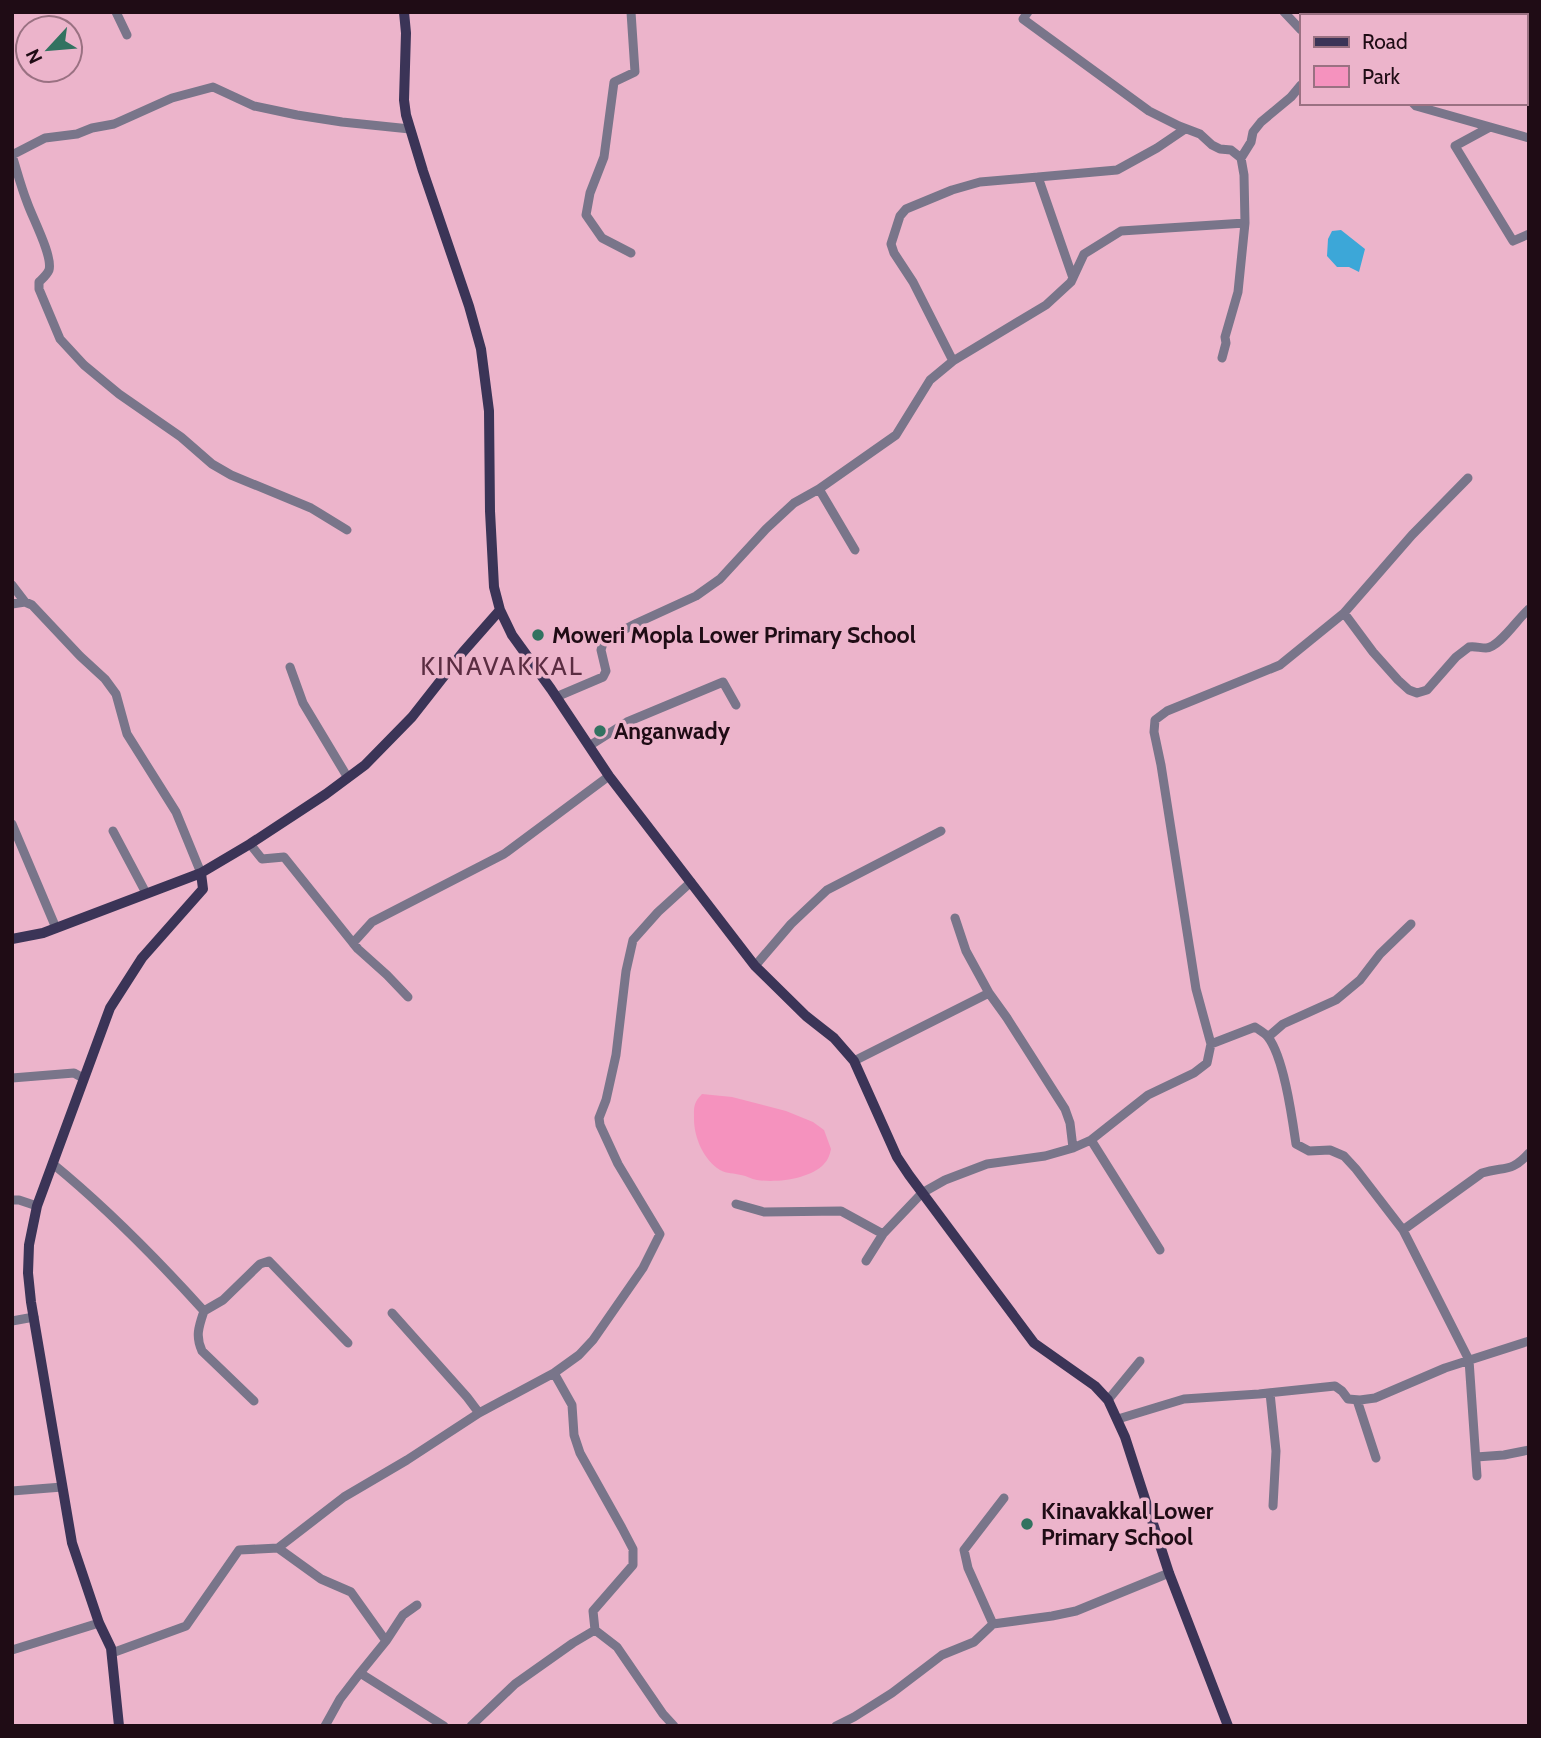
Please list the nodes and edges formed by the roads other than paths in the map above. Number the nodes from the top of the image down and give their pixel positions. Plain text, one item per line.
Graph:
1 (116, 12) edge
2 (404, 12) edge
3 (631, 12) edge
4 (1028, 12) edge
5 (1284, 12) edge
6 (1300, 29) edge
7 (127, 35) dead end
8 (1300, 87) edge
9 (1415, 105) edge
10 (1490, 127) junction
11 (1185, 129) junction
12 (410, 130) junction
13 (1529, 138) edge
14 (1241, 158) junction
15 (1038, 177) junction
16 (1245, 223) junction
17 (1529, 234) edge
18 (631, 253) dead end
19 (1073, 278) junction
20 (1222, 358) dead end
21 (953, 361) junction
22 (1468, 478) dead end
23 (819, 489) junction
24 (347, 530) dead end
25 (855, 550) dead end
26 (12, 585) edge
27 (25, 603) junction
28 (12, 604) edge
29 (1529, 608) edge
30 (500, 610) junction
31 (1344, 613) junction
32 (290, 667) dead end
33 (556, 697) junction
34 (736, 705) dead end
35 (589, 746) junction
36 (609, 776) junction
37 (348, 778) junction
38 (12, 824) edge
39 (113, 831) dead end
40 (942, 831) dead end
41 (250, 844) junction
42 (276, 848) dead end
43 (282, 857) junction
44 (201, 873) junction
45 (691, 882) junction
46 (146, 893) junction
47 (955, 918) dead end
48 (1410, 924) dead end
49 (56, 928) junction
50 (12, 940) edge
51 (353, 943) junction
52 (755, 966) junction
53 (989, 993) junction
54 (408, 997) dead end
55 (1268, 1037) junction
56 (1211, 1045) junction
57 (855, 1061) junction
58 (12, 1078) edge
59 (83, 1078) junction
60 (1091, 1140) junction
61 (1073, 1148) junction
62 (1529, 1153) edge
63 (53, 1164) junction
64 (922, 1193) junction
65 (12, 1200) edge
66 (736, 1204) dead end
67 (37, 1206) junction
68 (1402, 1230) junction
69 (883, 1234) junction
70 (1160, 1250) dead end
71 (866, 1261) dead end
72 (204, 1311) junction
73 (392, 1313) dead end
74 (34, 1317) junction
75 (12, 1321) edge
76 (1529, 1341) edge
77 (348, 1343) dead end
78 (1469, 1360) junction
79 (1140, 1361) dead end
80 (554, 1373) junction
81 (1270, 1392) junction
82 (1108, 1400) junction
83 (1357, 1400) junction
84 (254, 1401) dead end
85 (479, 1413) junction
86 (1118, 1419) junction
87 (1529, 1450) edge
88 (1476, 1457) junction
89 (1376, 1458) dead end
90 (1477, 1476) dead end
91 (62, 1487) junction
92 (12, 1491) edge
93 (1004, 1498) dead end
94 (1273, 1506) dead end
95 (278, 1548) junction
96 (1169, 1573) junction
97 (417, 1605) dead end
98 (99, 1623) junction
99 (993, 1625) junction
100 (594, 1630) junction
101 (386, 1641) junction
102 (12, 1650) edge
103 (112, 1653) junction
104 (360, 1673) junction
105 (119, 1726) edge
106 (325, 1726) edge
107 (444, 1726) edge
108 (471, 1726) edge
109 (674, 1726) edge
110 (836, 1726) edge
111 (1228, 1726) edge

1 - 7 street
2 - 12 main road
3 - 18 street
4 - 11 street
5 - 6 street
8 - 14 street
9 - 10 street
10 - 13 street
10 - 17 street
11 - 14 street
11 - 15 street
12 - 24 street
12 - 30 main road
14 - 16 street
15 - 19 street
15 - 21 street
16 - 19 street
16 - 20 street
19 - 21 street
21 - 23 street
22 - 31 street
23 - 25 street
23 - 33 street
26 - 27 street
27 - 28 street
27 - 44 street
29 - 31 street
30 - 33 main road
30 - 37 main road
31 - 56 street
32 - 37 street
33 - 35 main road
34 - 35 street
35 - 36 main road
36 - 45 main road
36 - 51 street
37 - 41 main road
38 - 49 street
39 - 46 street
40 - 52 street
41 - 43 street
41 - 44 main road
42 - 43 street
43 - 51 street
44 - 46 main road
44 - 59 main road
45 - 52 main road
45 - 80 street
46 - 49 main road
47 - 53 street
48 - 55 street
49 - 50 main road
51 - 54 street
52 - 57 main road
53 - 57 street
53 - 61 street
55 - 56 street
55 - 68 street
56 - 60 street
57 - 64 main road
58 - 59 street
59 - 63 main road
60 - 61 street
60 - 70 street
61 - 64 street
62 - 68 street
63 - 67 main road
63 - 72 street
64 - 69 street
64 - 82 main road
65 - 67 street
66 - 69 street
67 - 74 main road
68 - 78 street
69 - 71 street
72 - 77 street
72 - 84 street
73 - 85 street
74 - 75 street
74 - 91 main road
76 - 78 street
78 - 83 street
78 - 88 street
79 - 82 street
80 - 85 street
80 - 100 street
81 - 83 street
81 - 86 street
81 - 94 street
82 - 86 main road
83 - 89 street
85 - 95 street
86 - 96 main road
87 - 88 street
88 - 90 street
91 - 92 street
91 - 98 main road
93 - 99 street
95 - 101 street
95 - 103 street
96 - 99 street
96 - 111 main road
97 - 101 street
98 - 102 street
98 - 103 main road
99 - 110 street
100 - 108 street
100 - 109 street
101 - 104 street
103 - 105 main road
104 - 106 street
104 - 107 street

